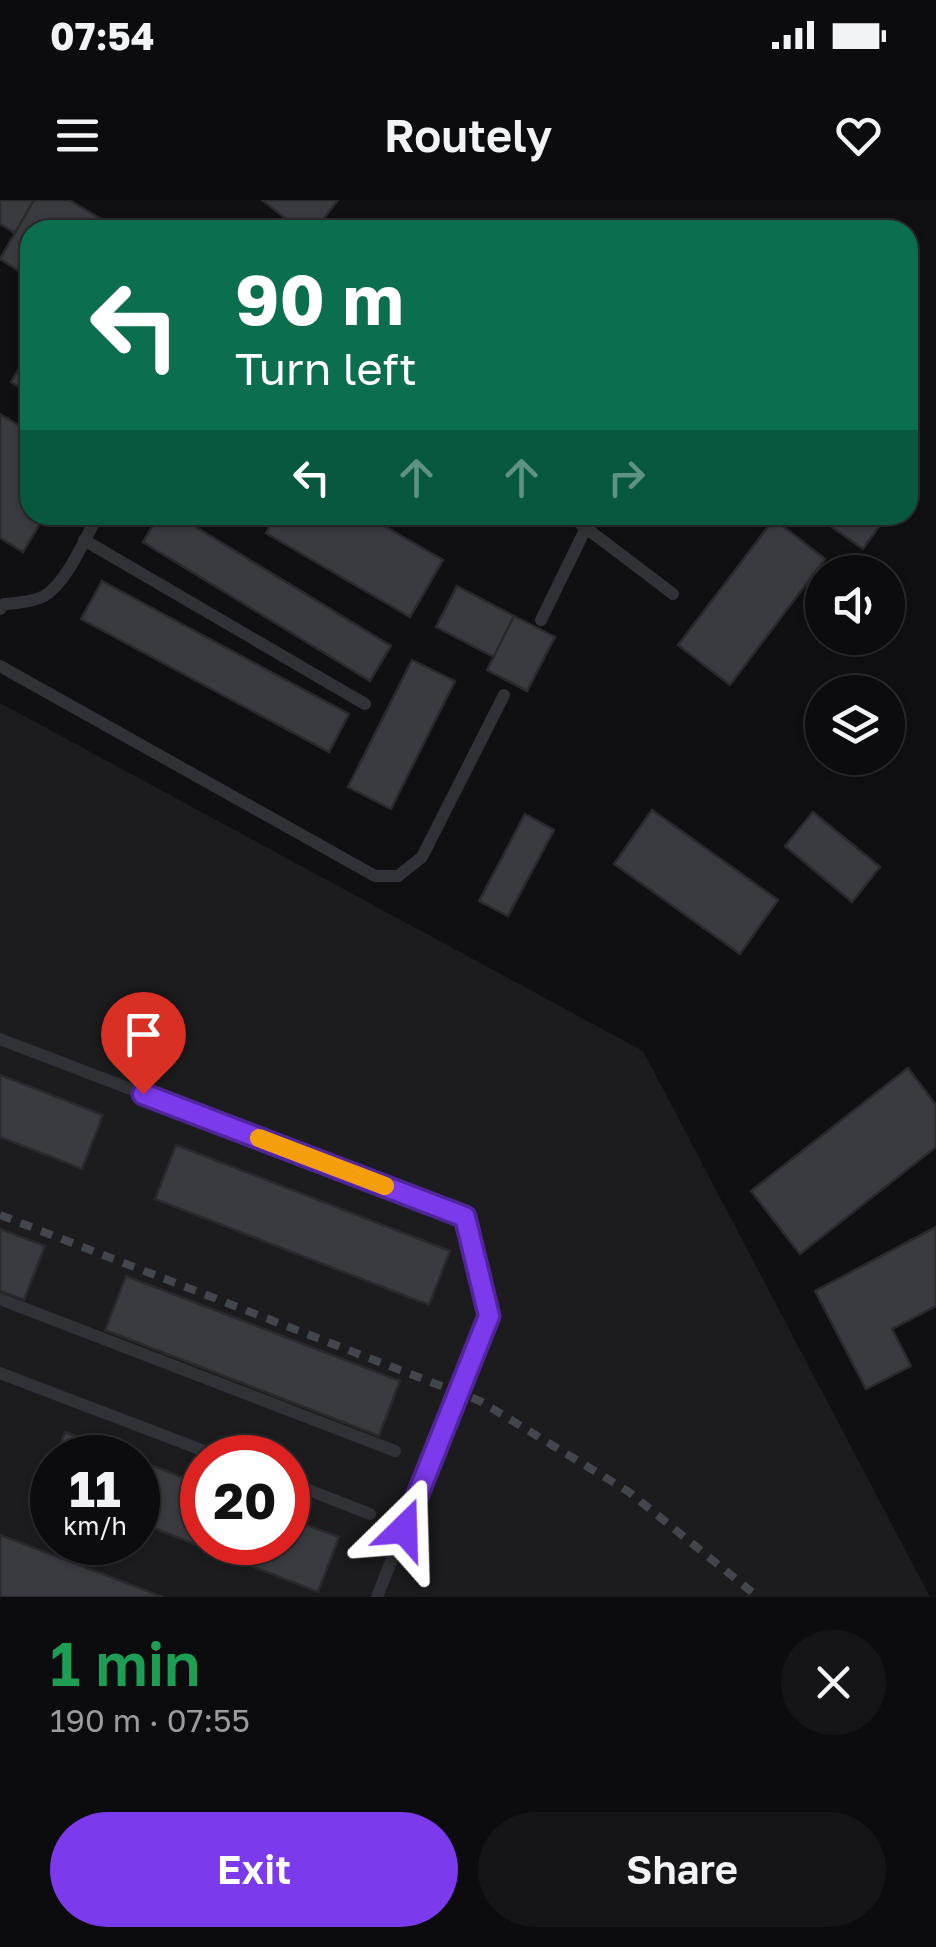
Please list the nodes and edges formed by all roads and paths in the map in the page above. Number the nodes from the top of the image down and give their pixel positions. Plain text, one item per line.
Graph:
1 (92, 525) edge
2 (582, 525) edge
3 (586, 528) junction
4 (84, 540) junction
5 (673, 594) dead end
6 (1, 605) edge
7 (541, 620) dead end
8 (0, 666) edge
9 (504, 695) dead end
10 (366, 704) dead end
11 (0, 1039) edge
12 (0, 1299) edge
13 (0, 1373) edge
14 (180, 1442) edge
15 (395, 1451) dead end
16 (310, 1491) edge
17 (370, 1514) dead end
18 (378, 1597) edge

1 - 4 lane
2 - 3 lane
3 - 5 lane
3 - 7 lane
4 - 6 lane
4 - 10 lane
8 - 9 lane
11 - 18 lane
12 - 15 lane
13 - 14 lane
16 - 17 lane

